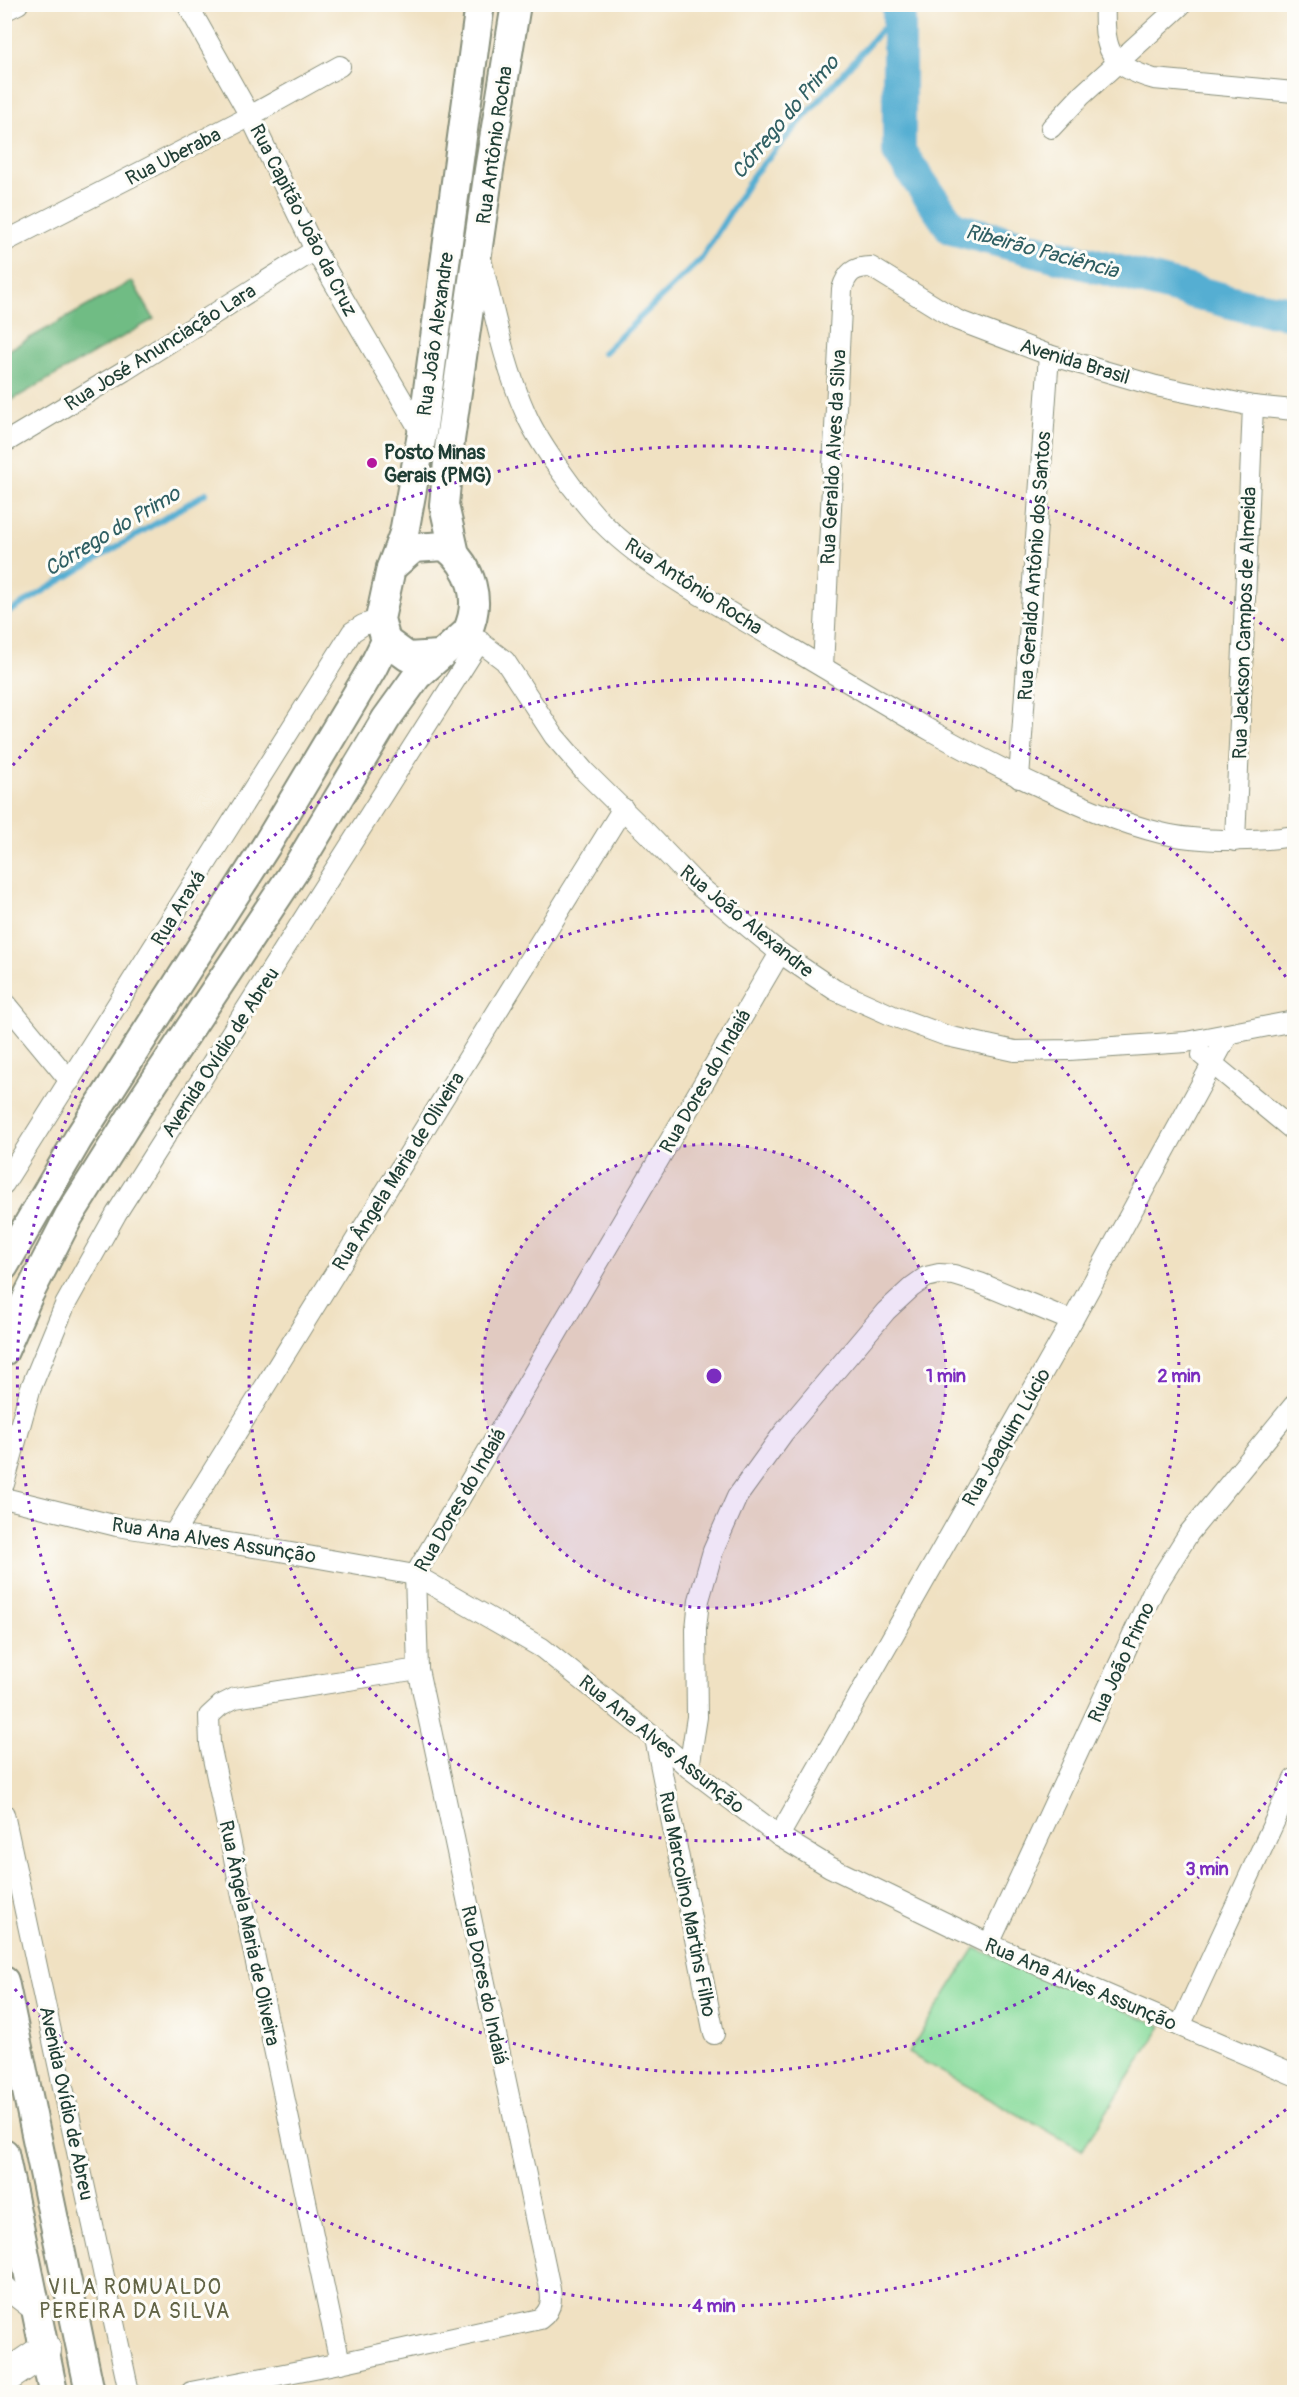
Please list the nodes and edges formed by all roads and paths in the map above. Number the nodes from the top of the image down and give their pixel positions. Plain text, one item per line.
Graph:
1 (18, 4) edge
2 (187, 4) edge
3 (480, 4) edge
4 (516, 4) edge
5 (1105, 4) edge
6 (1182, 4) edge
7 (4, 11) edge
8 (1117, 63) junction
9 (340, 66) dead end
10 (1294, 92) edge
11 (250, 116) junction
12 (1051, 128) dead end
13 (447, 240) joint
14 (4, 242) edge
15 (315, 250) junction
16 (479, 251) junction
17 (871, 267) joint
18 (1049, 356) junction
19 (1253, 406) junction
20 (1294, 410) edge
21 (422, 434) junction
22 (4, 443) edge
23 (455, 554) junction
24 (391, 568) junction
25 (383, 630) junction
26 (474, 637) junction
27 (439, 655) junction
28 (823, 667) junction
29 (1019, 778) junction
30 (623, 808) junction
31 (1294, 836) edge
32 (1235, 841) junction
33 (780, 953) junction
34 (4, 1001) edge
35 (1294, 1021) edge
36 (1228, 1035) junction
37 (1186, 1042) junction
38 (1213, 1063) junction
39 (70, 1081) junction
40 (1294, 1131) edge
41 (4, 1184) edge
42 (4, 1266) edge
43 (1072, 1320) junction
44 (4, 1351) edge
45 (1294, 1405) edge
46 (4, 1484) edge
47 (4, 1498) edge
48 (174, 1534) junction
49 (415, 1575) junction
50 (418, 1669) junction
51 (655, 1738) junction
52 (689, 1768) junction
53 (1294, 1779) edge
54 (4, 1814) edge
55 (779, 1836) junction
56 (989, 1944) junction
57 (4, 1981) edge
58 (1180, 2026) junction
59 (714, 2034) dead end
60 (1294, 2075) edge
61 (4, 2153) edge
62 (4, 2283) edge
63 (37, 2313) junction
64 (45, 2350) junction
65 (340, 2363) junction
66 (4, 2378) edge
67 (53, 2392) edge
68 (90, 2392) edge
69 (129, 2392) edge
70 (190, 2392) edge

1 - 7 street
2 - 11 street, Rua Capitão João da Cruz
3 - 13 main road, Rua Antônio Rocha
4 - 16 main road, Rua Antônio Rocha
5 - 8 street
6 - 8 street
8 - 10 street
8 - 12 street
9 - 11 street, Rua Uberaba
11 - 14 street, Rua Uberaba
11 - 15 street, Rua Capitão João da Cruz
13 - 21 main road, Rua João Alexandre
15 - 21 street, Rua Capitão João da Cruz
15 - 22 street, Rua José Anunciação Lara
16 - 23 main road, Rua João Alexandre
16 - 28 street, Rua Antônio Rocha
17 - 18 street, Avenida Brasil
17 - 28 street, Rua Geraldo Alves da Silva
18 - 19 street, Avenida Brasil
18 - 29 street, Rua Geraldo Antônio dos Santos
19 - 20 street, Avenida Brasil
19 - 32 street, Rua Jackson Campos de Almeida
21 - 24 main road, Rua João Alexandre
23 - 24 main road
23 - 26 main road, Rua João Alexandre
24 - 25 main road, Rua João Alexandre
25 - 27 main road
25 - 39 street, Rua Araxá
25 - 42 main road
26 - 27 main road
26 - 30 street, Rua João Alexandre
26 - 46 street, Avenida Ovídio de Abreu
27 - 44 main road, Avenida Ovídio de Abreu
28 - 29 street, Rua Antônio Rocha
29 - 32 street, Rua Antônio Rocha
30 - 33 street, Rua João Alexandre
30 - 48 street, Rua Ângela Maria de Oliveira
31 - 32 street, Rua Antônio Rocha
33 - 37 street, Rua João Alexandre
33 - 49 street, Rua Dores do Indaiá
34 - 39 street
35 - 36 street, Rua João Alexandre
36 - 37 street, Rua João Alexandre
36 - 38 street, Rua Joaquim Lúcio
37 - 38 street
38 - 40 street
38 - 43 street, Rua Joaquim Lúcio
39 - 41 street, Rua Araxá
43 - 52 street
43 - 55 street, Rua Joaquim Lúcio
45 - 56 street, Rua João Primo
47 - 48 street, Rua Ana Alves Assunção
48 - 49 street, Rua Ana Alves Assunção
49 - 50 street, Rua Dores do Indaiá
49 - 51 street, Rua Ana Alves Assunção
50 - 65 street, Rua Dores do Indaiá
50 - 65 street, Rua Ângela Maria de Oliveira
51 - 52 street, Rua Ana Alves Assunção
51 - 59 street, Rua Marcolino Martins Filho
52 - 55 street, Rua Ana Alves Assunção
53 - 58 street
54 - 69 street, Avenida Ovídio de Abreu
55 - 56 street, Rua Ana Alves Assunção
56 - 58 street, Rua Ana Alves Assunção
57 - 68 main road, Avenida Ovídio de Abreu
58 - 60 street, Rua Ana Alves Assunção
61 - 63 main road
62 - 63 street
63 - 64 main road
64 - 66 main road
64 - 67 main road
65 - 70 street

